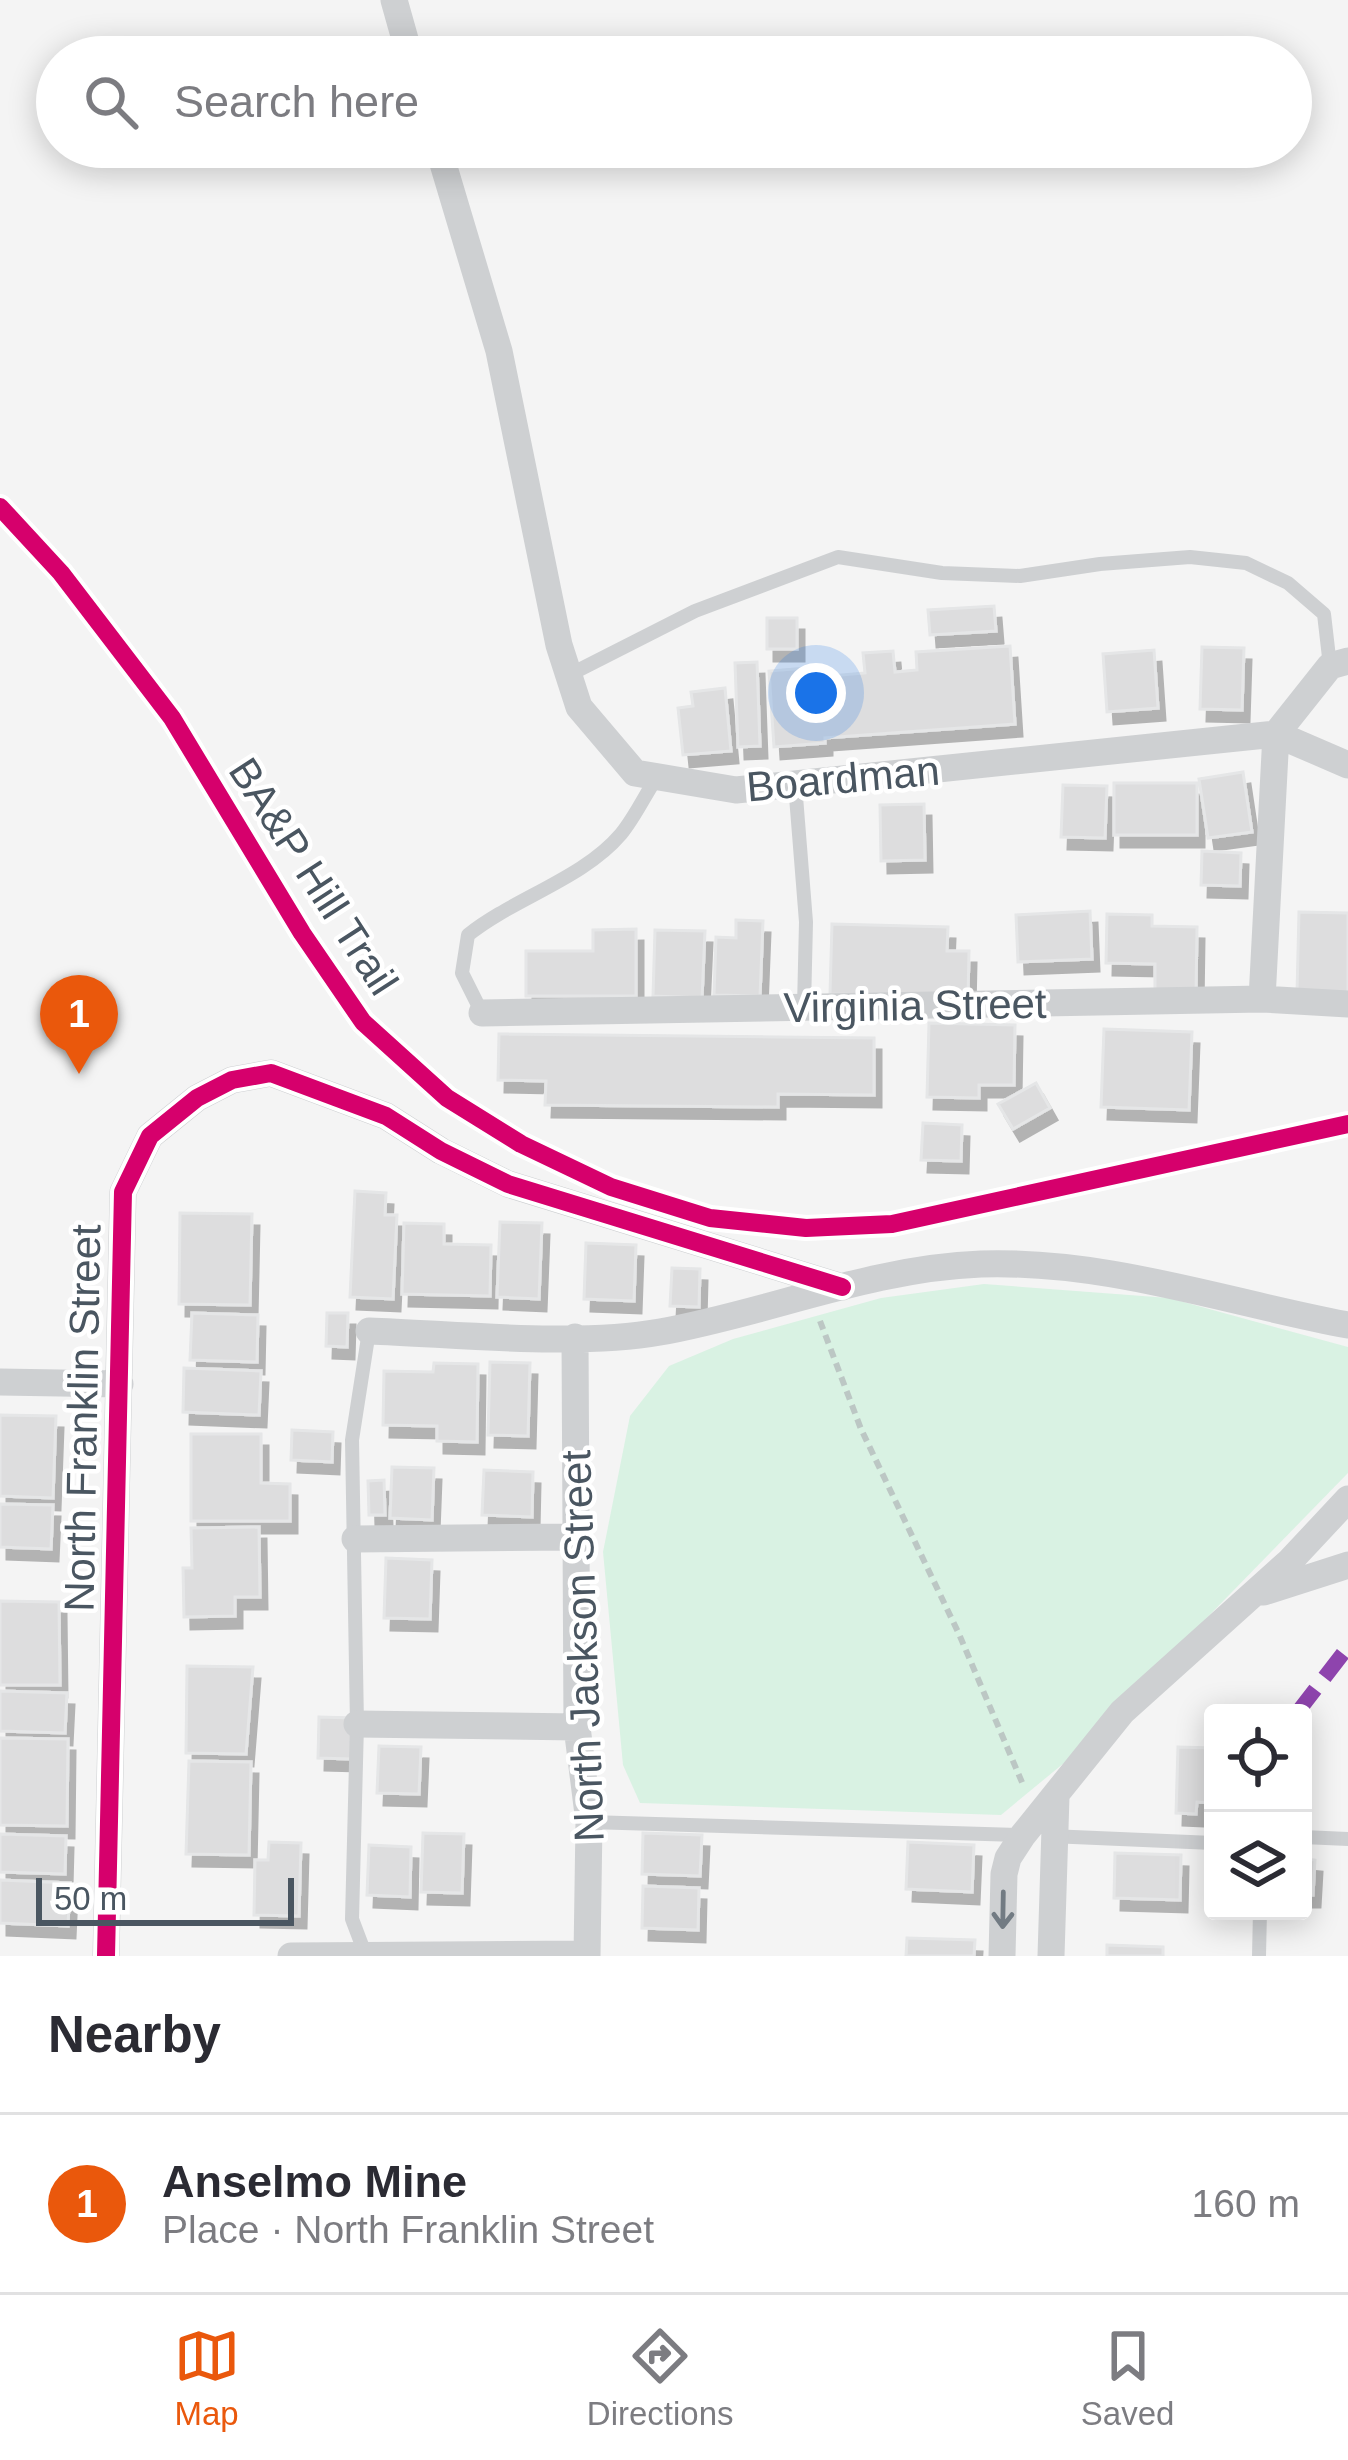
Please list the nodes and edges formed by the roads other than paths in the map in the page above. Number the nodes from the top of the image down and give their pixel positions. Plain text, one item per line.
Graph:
1 (394, 0) edge
2 (404, 36) edge
3 (444, 168) edge
4 (1339, 663) edge
5 (568, 675) junction
6 (1276, 734) junction
7 (1348, 765) edge
8 (657, 777) junction
9 (795, 784) junction
10 (1262, 999) junction
11 (1348, 1004) edge
12 (804, 1007) junction
13 (482, 1012) joint
14 (842, 1287) junction
15 (1348, 1325) edge
16 (369, 1331) joint
17 (575, 1337) junction
18 (0, 1382) edge
19 (120, 1384) junction
20 (1348, 1499) edge
21 (574, 1537) junction
22 (355, 1540) junction
23 (1348, 1565) edge
24 (1249, 1598) junction
25 (357, 1724) junction
26 (578, 1727) junction
27 (590, 1822) junction
28 (1037, 1831) junction
29 (1312, 1837) edge
30 (1348, 1839) edge
31 (1204, 1842) edge
32 (1260, 1920) edge
33 (587, 1955) edge
34 (106, 1956) edge
35 (291, 1956) edge
36 (366, 1956) edge
37 (1002, 1956) edge
38 (1051, 1956) edge
39 (1259, 1956) edge

1 - 2 street
3 - 5 street, Boardman
4 - 5 lane
4 - 6 street
5 - 8 street, Boardman
6 - 7 street, Boardman
6 - 9 street, Boardman
6 - 10 street
8 - 9 street, Boardman
8 - 13 lane
9 - 12 lane
10 - 11 street, Virginia Street
10 - 12 street, Virginia Street
12 - 13 street, Virginia Street
14 - 15 street
14 - 17 street
14 - 19 street, North Franklin Street
16 - 17 street
16 - 22 lane
17 - 21 street, North Jackson Street
18 - 19 street
19 - 34 street, North Franklin Street
20 - 24 street
21 - 22 street
21 - 26 street, North Jackson Street
22 - 25 lane
23 - 24 street
24 - 28 street
25 - 26 street
25 - 36 lane
26 - 27 street, North Jackson Street
27 - 28 lane
27 - 33 street, North Jackson Street
28 - 31 lane
28 -> 37 street
28 - 38 street
29 - 30 lane
32 - 39 lane
33 - 36 street
35 - 36 street

